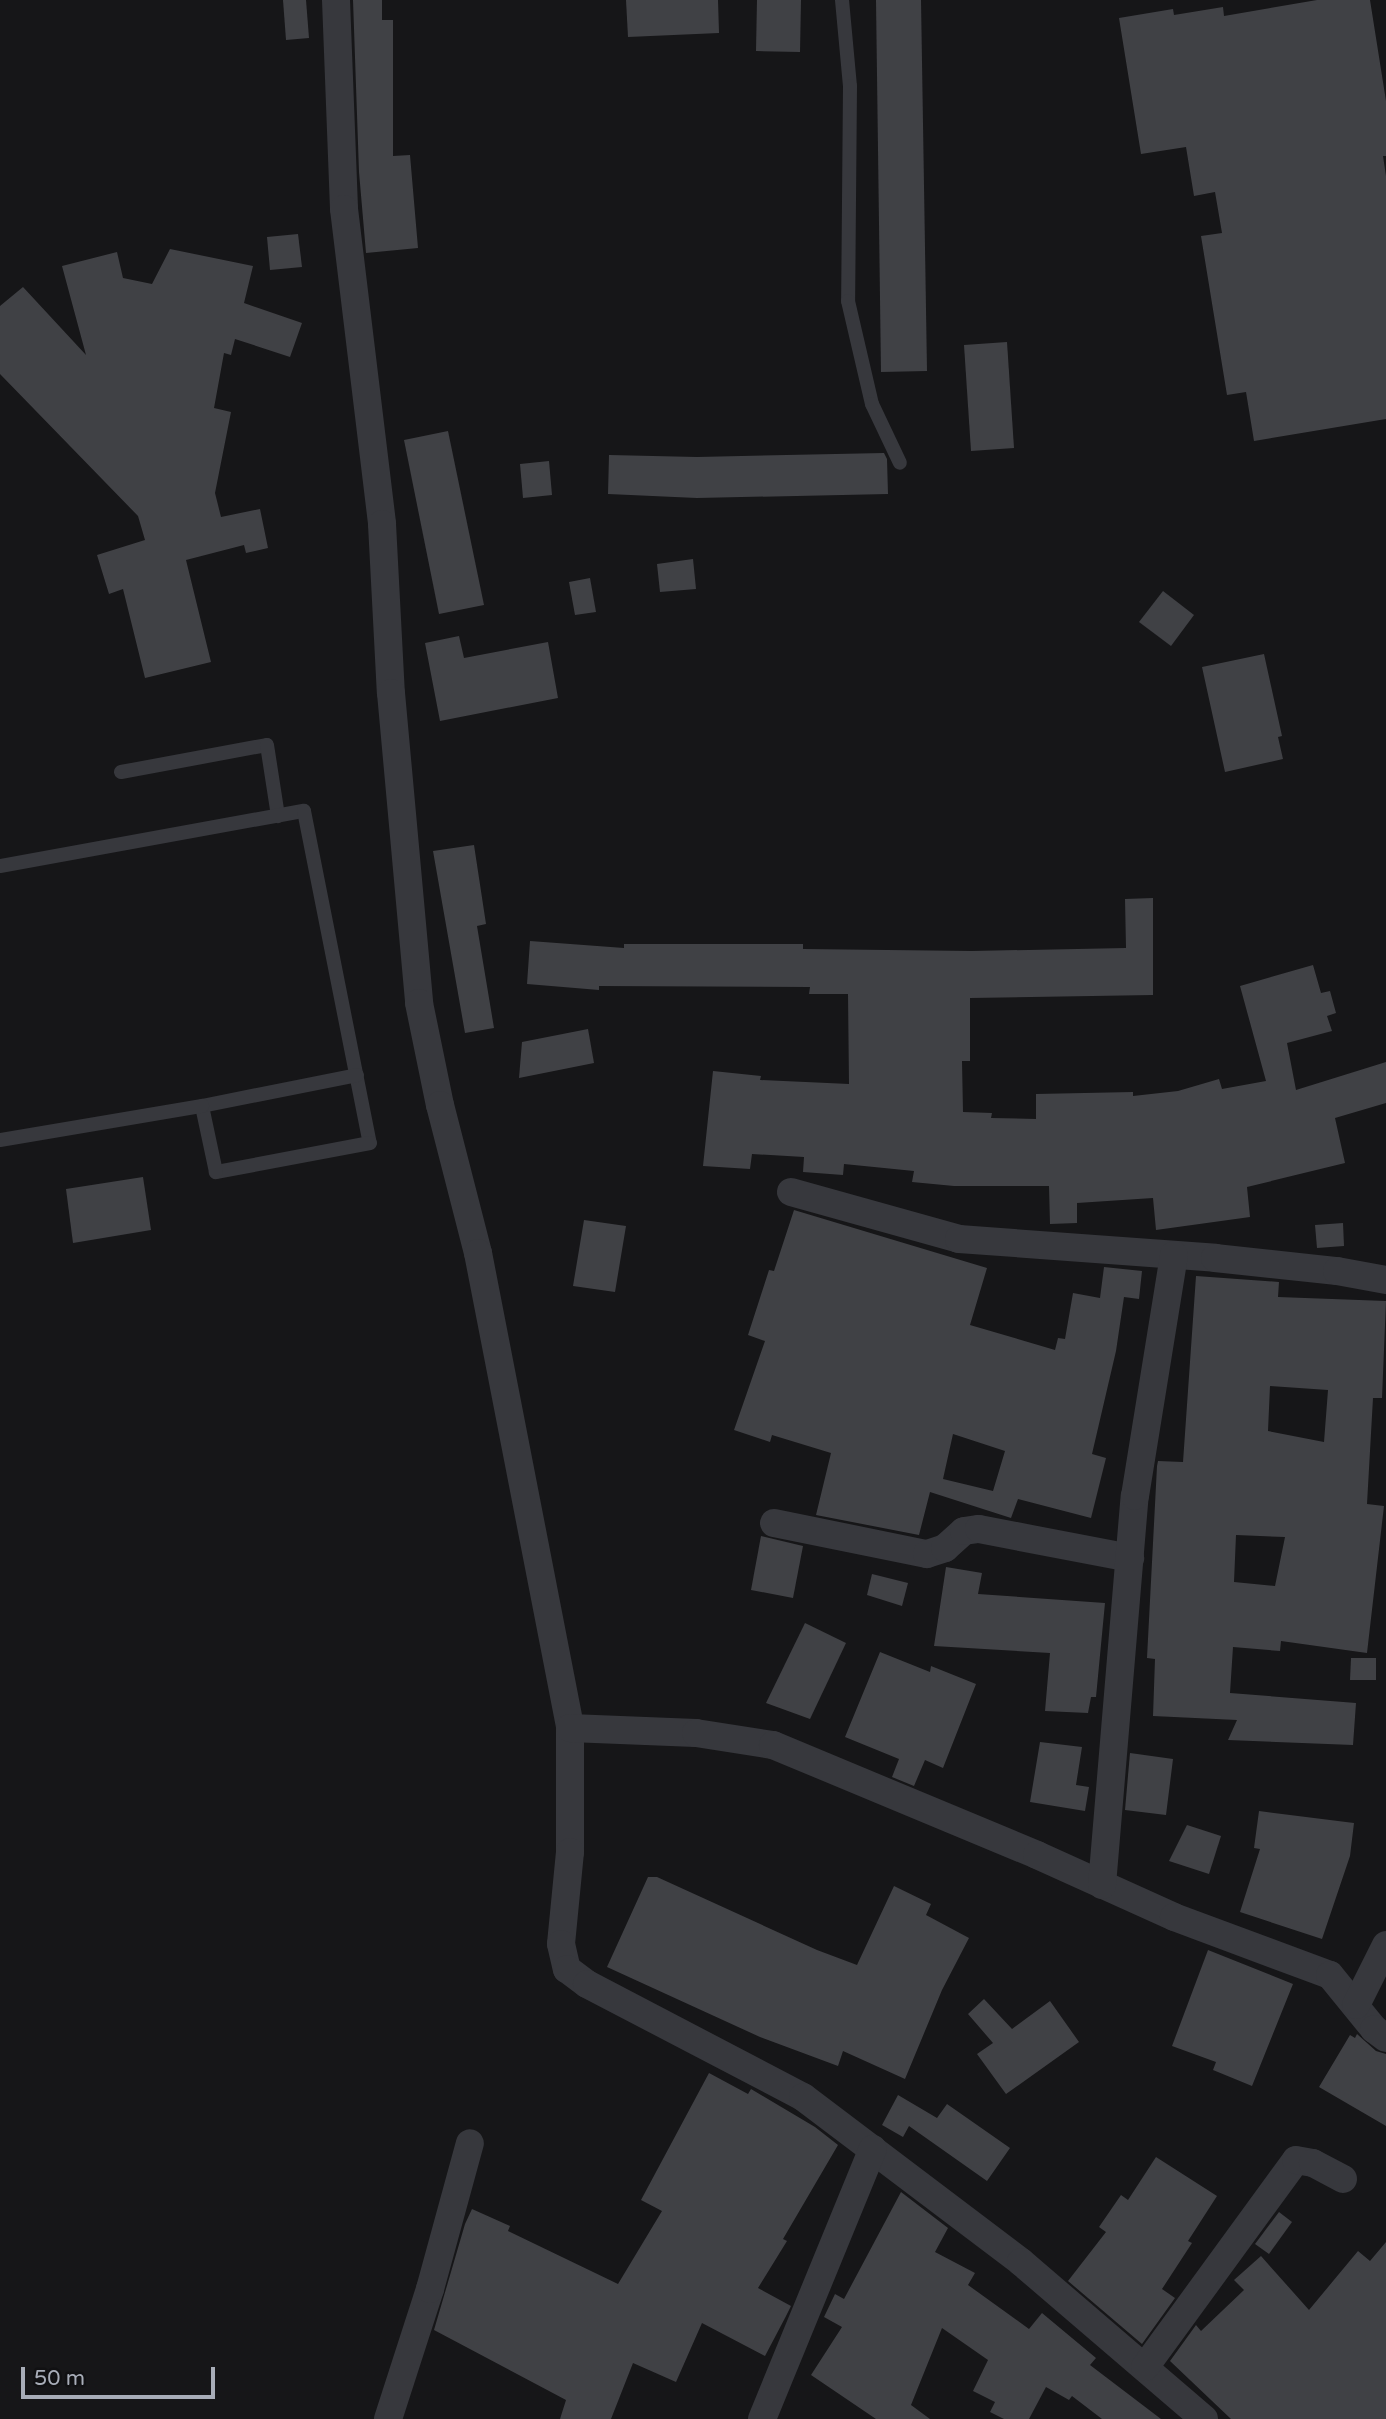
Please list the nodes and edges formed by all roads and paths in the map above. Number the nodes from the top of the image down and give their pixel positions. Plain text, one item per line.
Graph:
1 (336, 0) edge
2 (842, 0) edge
3 (900, 463) dead end
4 (121, 772) dead end
5 (278, 816) junction
6 (0, 866) edge
7 (357, 1075) junction
8 (202, 1106) junction
9 (0, 1140) edge
10 (791, 1192) dead end
11 (1174, 1255) junction
12 (1386, 1280) edge
13 (774, 1523) dead end
14 (1130, 1558) junction
15 (570, 1728) junction
16 (1102, 1885) junction
17 (1386, 1945) edge
18 (1356, 2005) junction
19 (1386, 2038) edge
20 (470, 2143) dead end
21 (873, 2149) junction
22 (1343, 2179) dead end
23 (1144, 2367) junction
24 (388, 2419) edge
25 (762, 2419) edge
26 (1204, 2419) edge

1 - 15 street
2 - 3 lane
4 - 5 lane
5 - 6 lane
5 - 7 lane
7 - 8 lane
7 - 8 lane
8 - 9 lane
10 - 11 street
11 - 12 street
11 - 14 street
13 - 14 street
14 - 16 street
15 - 16 street
15 - 21 street
16 - 18 street
17 - 18 street
18 - 19 street
20 - 24 street
21 - 23 street
21 - 25 street
22 - 23 street
23 - 26 street

